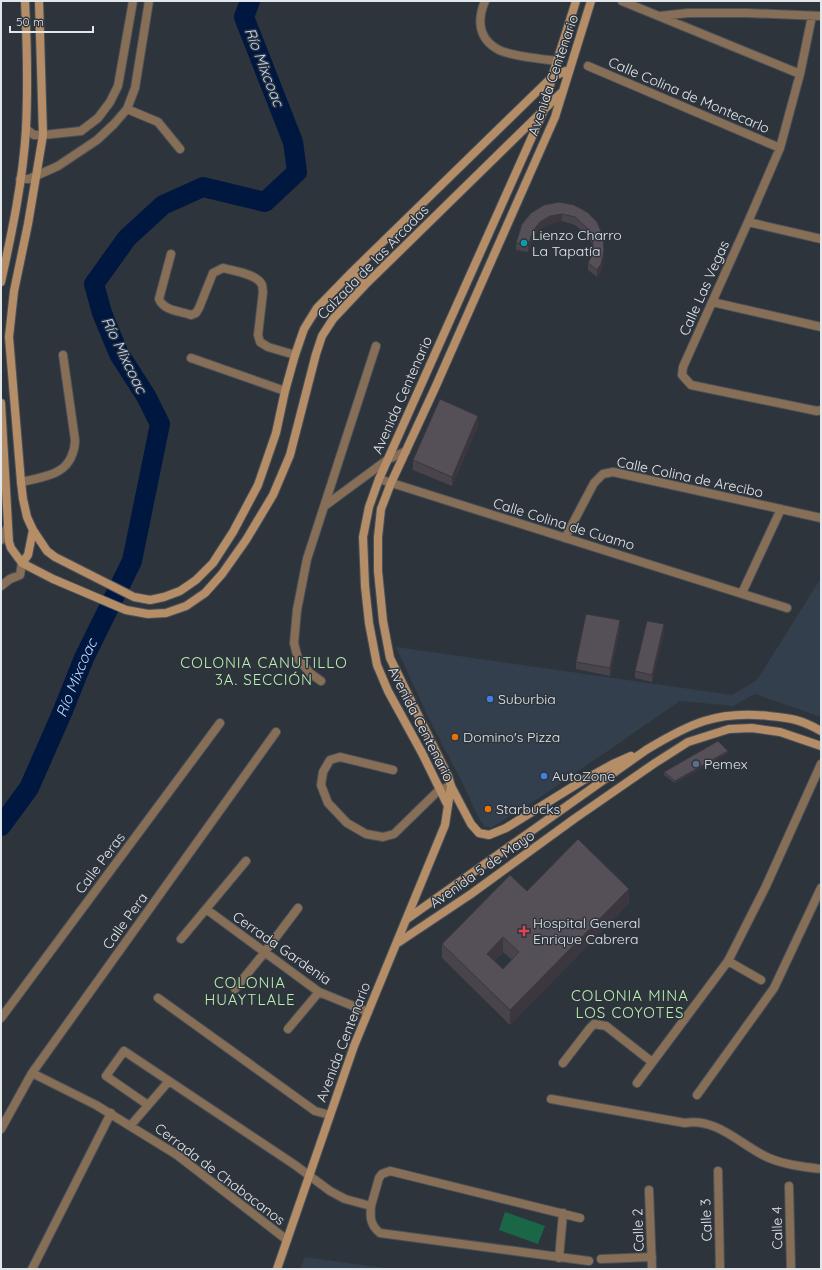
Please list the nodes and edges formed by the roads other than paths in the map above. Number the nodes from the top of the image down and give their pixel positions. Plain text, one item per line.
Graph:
1 (25, 1) edge
2 (39, 1) edge
3 (133, 1) edge
4 (149, 1) edge
5 (485, 1) edge
6 (576, 1) edge
7 (591, 1) edge
8 (622, 1) edge
9 (659, 16) junction
10 (812, 16) junction
11 (821, 16) edge
12 (557, 61) junction
13 (588, 66) dead end
14 (570, 69) junction
15 (800, 74) junction
16 (552, 77) junction
17 (564, 91) junction
18 (127, 109) junction
19 (544, 110) junction
20 (26, 129) junction
21 (43, 135) junction
22 (780, 148) junction
23 (180, 149) dead end
24 (36, 176) junction
25 (20, 179) junction
26 (748, 222) junction
27 (821, 239) edge
28 (171, 254) dead end
29 (352, 272) junction
30 (1, 282) edge
31 (365, 285) junction
32 (712, 302) junction
33 (821, 327) edge
34 (376, 346) dead end
35 (64, 355) dead end
36 (295, 355) junction
37 (191, 358) dead end
38 (285, 391) junction
39 (1, 403) edge
40 (821, 410) edge
41 (406, 451) junction
42 (387, 460) junction
43 (379, 479) junction
44 (21, 482) junction
45 (391, 483) junction
46 (326, 505) junction
47 (781, 509) junction
48 (821, 518) edge
49 (8, 526) junction
50 (33, 530) junction
51 (566, 538) junction
52 (1, 540) edge
53 (22, 563) junction
54 (1, 586) edge
55 (742, 594) junction
56 (788, 608) dead end
57 (321, 681) dead end
58 (727, 716) junction
59 (220, 723) dead end
60 (729, 729) junction
61 (821, 731) edge
62 (276, 732) dead end
63 (821, 746) edge
64 (646, 750) junction
65 (821, 764) edge
66 (393, 770) dead end
67 (451, 786) junction
68 (440, 790) junction
69 (447, 804) junction
70 (246, 861) dead end
71 (821, 888) edge
72 (298, 908) dead end
73 (206, 909) junction
74 (406, 920) junction
75 (181, 939) dead end
76 (395, 945) junction
77 (264, 953) junction
78 (728, 961) junction
79 (761, 980) dead end
80 (235, 989) dead end
81 (318, 992) junction
82 (158, 998) dead end
83 (368, 1012) junction
84 (1, 1018) edge
85 (288, 1029) dead end
86 (652, 1062) junction
87 (563, 1063) dead end
88 (32, 1073) junction
89 (169, 1081) junction
90 (637, 1083) dead end
91 (697, 1095) dead end
92 (551, 1099) dead end
93 (148, 1105) junction
94 (110, 1113) junction
95 (330, 1115) junction
96 (131, 1125) junction
97 (1, 1129) edge
98 (821, 1169) edge
99 (718, 1170) dead end
100 (309, 1175) junction
101 (789, 1186) dead end
102 (649, 1190) dead end
103 (371, 1206) junction
104 (563, 1213) junction
105 (580, 1218) dead end
106 (287, 1240) junction
107 (652, 1257) junction
108 (559, 1258) junction
109 (601, 1258) dead end
110 (589, 1261) dead end
111 (32, 1269) edge
112 (277, 1269) edge
113 (652, 1269) edge
114 (720, 1269) edge
115 (791, 1269) edge

1 - 20 main road
2 - 21 main road, Calzada de las Arcadas
3 - 21 street
4 - 18 street
5 - 12 street
6 - 12 main road, Avenida Centenario
7 - 14 main road, Avenida Centenario
8 - 9 street
9 - 10 street
9 - 15 street
10 - 11 street
10 - 15 street, Calle Las Vegas
12 - 16 main road, Avenida Centenario
13 - 22 street, Calle Colina de Montecarlo
14 - 16 main road, Calzada de las Arcadas
14 - 17 main road, Avenida Centenario
15 - 22 street, Calle Las Vegas
16 - 19 main road, Avenida Centenario
16 - 29 main road, Calzada de las Arcadas
17 - 19 main road, Calzada de las Arcadas
17 - 41 main road, Avenida Centenario
18 - 23 street
18 - 24 street
19 - 31 main road, Calzada de las Arcadas
19 - 42 main road, Avenida Centenario
20 - 21 street
20 - 25 main road
21 - 24 main road, Calzada de las Arcadas
22 - 26 street, Calle Las Vegas
24 - 25 street
24 - 44 main road, Calzada de las Arcadas
25 - 30 main road
26 - 27 street
26 - 32 street, Calle Las Vegas
28 - 36 street
29 - 31 main road
29 - 36 main road, Calzada de las Arcadas
31 - 53 main road, Calzada de las Arcadas
32 - 33 street
32 - 40 street, Calle Las Vegas
34 - 46 street
35 - 44 street
36 - 38 main road, Calzada de las Arcadas
37 - 38 street
38 - 50 main road, Calzada de las Arcadas
39 - 49 main road, Calzada de las Arcadas
41 - 42 street
41 - 45 main road, Avenida Centenario
42 - 43 main road, Avenida Centenario
42 - 46 street
43 - 45 street, Calle Colina de Cuamo
43 - 68 main road, Avenida Centenario
44 - 50 main road, Calzada de las Arcadas
45 - 51 street, Calle Colina de Cuamo
45 - 67 main road, Avenida Centenario
46 - 57 street
47 - 48 street, Calle Colina de Arecibo
47 - 51 street, Calle Colina de Arecibo
47 - 55 street
49 - 52 street
49 - 53 main road, Calzada de las Arcadas
50 - 53 main road
51 - 55 street, Calle Colina de Cuamo
53 - 54 street
55 - 56 street, Calle Colina de Cuamo
58 - 60 main road
58 - 61 main road, Avenida 5 de Mayo
58 - 64 main road, Avenida 5 de Mayo
59 - 84 street, Calle Peras
60 - 63 main road, Avenida 5 de Mayo
60 - 76 main road, Avenida 5 de Mayo
62 - 88 street, Calle Pera
64 - 67 main road
64 - 74 main road, Avenida 5 de Mayo
65 - 78 street
66 - 68 street
67 - 68 street
67 - 69 main road, Avenida Centenario
68 - 69 main road, Avenida Centenario
69 - 74 main road, Avenida Centenario
70 - 73 street
71 - 91 street
72 - 77 street
73 - 75 street
73 - 77 street, Cerrada Gardenia
74 - 76 main road, Avenida Centenario
76 - 83 main road, Avenida Centenario
77 - 80 street
77 - 81 street, Cerrada Gardenia
78 - 79 street
78 - 86 street
81 - 83 street, Cerrada Gardenia
81 - 85 street
82 - 95 street
83 - 95 main road, Avenida Centenario
86 - 87 street
86 - 90 street
88 - 94 street, Cerrada de Chabacanos
88 - 97 street, Calle Pera
89 - 93 street
89 - 93 street
89 - 100 street
92 - 98 street
93 - 96 street
94 - 96 street, Cerrada de Chabacanos
94 - 111 street
95 - 100 main road, Avenida Centenario
96 - 106 street, Cerrada de Chabacanos
99 - 114 street, Calle 3
100 - 103 street
100 - 106 main road, Avenida Centenario
101 - 115 street, Calle 4
102 - 107 street, Calle 2
103 - 104 street
103 - 108 street
104 - 105 street
104 - 108 street
106 - 112 main road, Avenida Centenario
107 - 109 street
107 - 113 street, Calle 2
108 - 110 street

